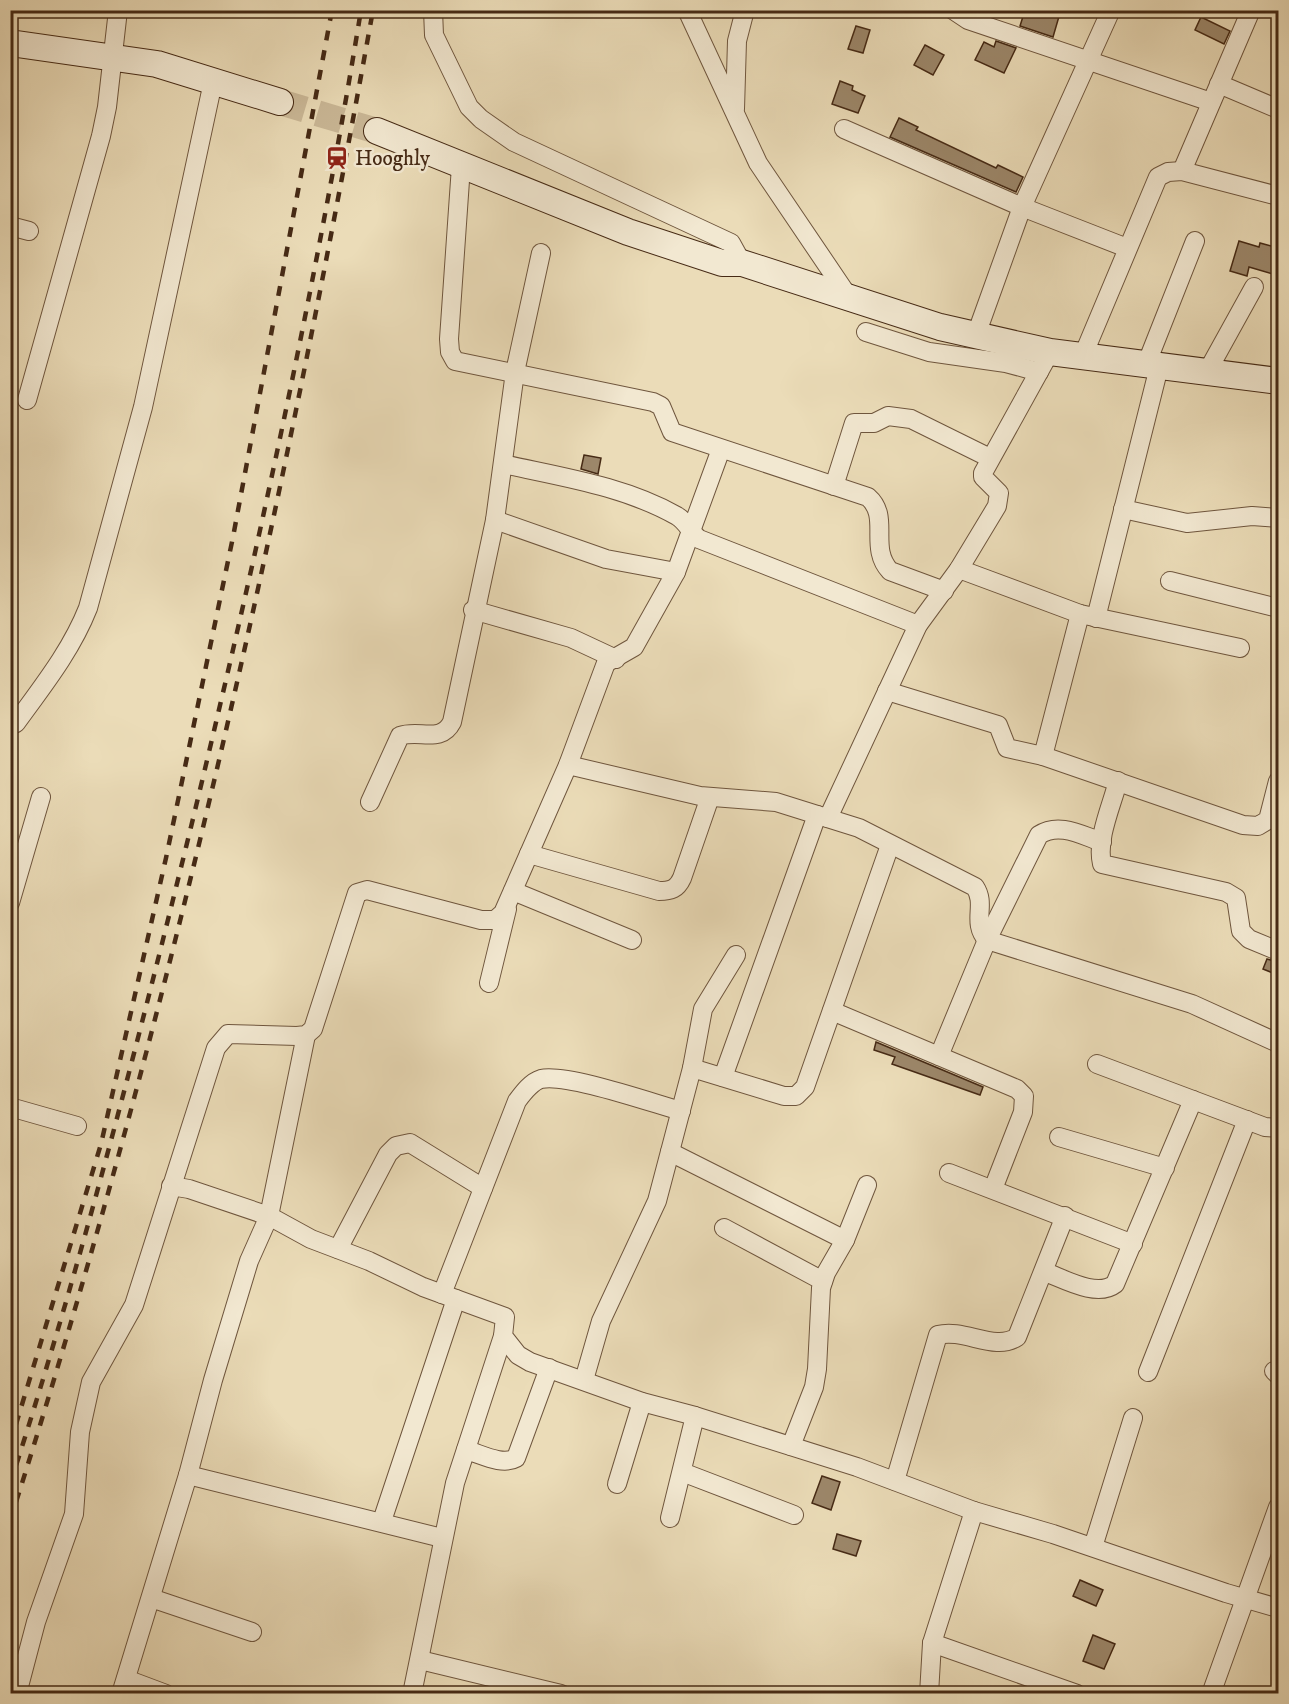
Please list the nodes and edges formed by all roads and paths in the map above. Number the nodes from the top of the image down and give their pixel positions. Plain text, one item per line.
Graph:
1 (117, 10) edge
2 (433, 10) edge
3 (687, 10) edge
4 (745, 10) edge
5 (1112, 10) edge
6 (1251, 10) edge
7 (964, 14) edge
8 (10, 43) edge
9 (111, 56) junction
10 (1089, 59) junction
11 (213, 82) junction
12 (1219, 84) junction
13 (280, 102) tunnel mouth
14 (1211, 102) junction
15 (1278, 109) edge
16 (735, 114) junction
17 (844, 129) dead end
18 (377, 131) tunnel mouth
19 (461, 166) junction
20 (1182, 171) junction
21 (1278, 196) edge
22 (1022, 207) junction
23 (10, 226) edge
24 (29, 231) dead end
25 (1195, 241) dead end
26 (1127, 248) junction
27 (541, 253) dead end
28 (742, 263) junction
29 (1254, 287) dead end
30 (850, 299) junction
31 (866, 332) dead end
32 (976, 335) junction
33 (1082, 358) junction
34 (1044, 362) junction
35 (1152, 366) junction
36 (515, 372) junction
37 (1207, 372) junction
38 (1278, 381) edge
39 (27, 400) dead end
40 (721, 449) junction
41 (990, 458) junction
42 (503, 464) junction
43 (834, 486) junction
44 (1123, 509) junction
45 (1278, 518) edge
46 (495, 520) junction
47 (690, 532) junction
48 (959, 569) junction
49 (676, 572) junction
50 (1170, 581) dead end
51 (944, 591) junction
52 (1278, 608) edge
53 (473, 610) junction
54 (1088, 616) junction
55 (918, 625) junction
56 (1240, 648) dead end
57 (616, 659) junction
58 (888, 691) junction
59 (10, 726) edge
60 (1043, 756) junction
61 (568, 765) junction
62 (1118, 781) junction
63 (1278, 781) edge
64 (41, 797) dead end
65 (710, 797) junction
66 (370, 802) dead end
67 (822, 817) junction
68 (1102, 842) junction
69 (890, 845) junction
70 (529, 854) junction
71 (511, 896) junction
72 (10, 903) edge
73 (632, 940) dead end
74 (987, 940) junction
75 (1278, 951) edge
76 (736, 955) dead end
77 (489, 983) dead end
78 (832, 1011) junction
79 (306, 1035) junction
80 (1278, 1043) edge
81 (939, 1056) junction
82 (1097, 1064) dead end
83 (692, 1068) junction
84 (723, 1077) junction
85 (1193, 1100) junction
86 (10, 1107) edge
87 (681, 1111) junction
88 (1247, 1120) junction
89 (77, 1126) dead end
90 (1278, 1128) edge
91 (1059, 1137) dead end
92 (670, 1152) junction
93 (1165, 1168) junction
94 (949, 1173) dead end
95 (867, 1185) dead end
96 (171, 1186) junction
97 (483, 1188) junction
98 (993, 1189) junction
99 (269, 1216) junction
100 (1065, 1216) junction
101 (724, 1228) dead end
102 (845, 1240) junction
103 (1133, 1244) junction
104 (338, 1249) junction
105 (1045, 1272) junction
106 (824, 1281) junction
107 (449, 1296) junction
108 (503, 1336) junction
109 (549, 1368) junction
110 (1148, 1372) dead end
111 (584, 1380) junction
112 (642, 1402) junction
113 (695, 1416) junction
114 (1133, 1418) dead end
115 (791, 1446) junction
116 (466, 1450) junction
117 (681, 1472) junction
118 (188, 1475) junction
119 (895, 1481) junction
120 (617, 1484) dead end
121 (1278, 1507) edge
122 (974, 1511) junction
123 (794, 1515) dead end
124 (670, 1518) dead end
125 (382, 1521) junction
126 (442, 1538) junction
127 (1093, 1547) junction
128 (151, 1598) junction
129 (1245, 1598) junction
130 (1278, 1608) edge
131 (252, 1632) dead end
132 (932, 1643) junction
133 (420, 1660) junction
134 (124, 1686) edge
135 (17, 1694) edge
136 (166, 1694) edge
137 (412, 1694) edge
138 (561, 1694) edge
139 (929, 1694) edge
140 (1077, 1694) edge
141 (1211, 1694) edge

1 - 9 street
2 - 28 street
3 - 16 street
4 - 16 street
5 - 10 street
6 - 12 street
7 - 10 street
8 - 9 street
9 - 11 street
9 - 39 street
10 - 14 street
10 - 22 street
11 - 13 street
11 - 59 street
12 - 14 street
12 - 15 street
14 - 20 street
16 - 30 street
17 - 22 street
18 - 19 street
19 - 28 street
19 - 36 street
20 - 21 street
20 - 26 street
22 - 26 street
22 - 32 street
23 - 24 street
25 - 35 street
26 - 33 street
27 - 36 street
28 - 30 street
29 - 37 street
30 - 32 street
31 - 34 street
32 - 34 street
33 - 34 street
33 - 35 street
34 - 41 street
35 - 37 street
35 - 44 street
36 - 40 street
36 - 42 street
37 - 38 street
40 - 43 street
40 - 47 street
41 - 43 street
41 - 48 street
42 - 46 street
42 - 47 street
43 - 51 street
44 - 45 street
44 - 54 street
46 - 49 street
46 - 53 street
47 - 49 street
47 - 55 street
48 - 51 street
48 - 54 street
49 - 57 street
50 - 52 street
51 - 55 street
53 - 57 street
53 - 66 street
54 - 56 street
54 - 60 street
55 - 58 street
57 - 61 street
58 - 60 street
58 - 67 street
60 - 62 street
61 - 65 street
61 - 70 street
62 - 63 street
62 - 68 street
64 - 72 street
65 - 67 street
65 - 70 street
67 - 69 street
67 - 84 street
68 - 74 street
68 - 75 street
69 - 74 street
69 - 78 street
70 - 71 street
71 - 73 street
71 - 77 street
71 - 79 street
74 - 80 street
74 - 81 street
76 - 83 street
78 - 81 street
78 - 84 street
79 - 96 street
79 - 99 street
81 - 98 street
82 - 85 street
83 - 84 street
83 - 87 street
85 - 88 street
85 - 93 street
86 - 89 street
87 - 92 street
87 - 97 street
88 - 90 street
88 - 110 street
91 - 93 street
92 - 102 street
92 - 111 street
93 - 103 street
94 - 98 street
95 - 102 street
96 - 99 street
96 - 135 street
97 - 104 street
97 - 107 street
98 - 100 street
99 - 104 street
99 - 118 street
100 - 103 street
100 - 105 street
101 - 106 street
102 - 106 street
103 - 105 street
104 - 107 street
105 - 119 street
106 - 115 street
107 - 108 street
107 - 125 street
108 - 109 street
108 - 116 street
109 - 111 street
109 - 116 street
111 - 112 street
112 - 113 street
112 - 120 street
113 - 115 street
113 - 117 street
114 - 127 street
115 - 119 street
116 - 126 street
117 - 123 street
117 - 124 street
118 - 125 street
118 - 128 street
119 - 122 street
121 - 129 street
122 - 127 street
122 - 132 street
125 - 126 street
126 - 133 street
127 - 129 street
128 - 131 street
128 - 134 street
129 - 130 street
129 - 141 street
132 - 139 street
132 - 140 street
133 - 137 street
133 - 138 street
134 - 136 street

